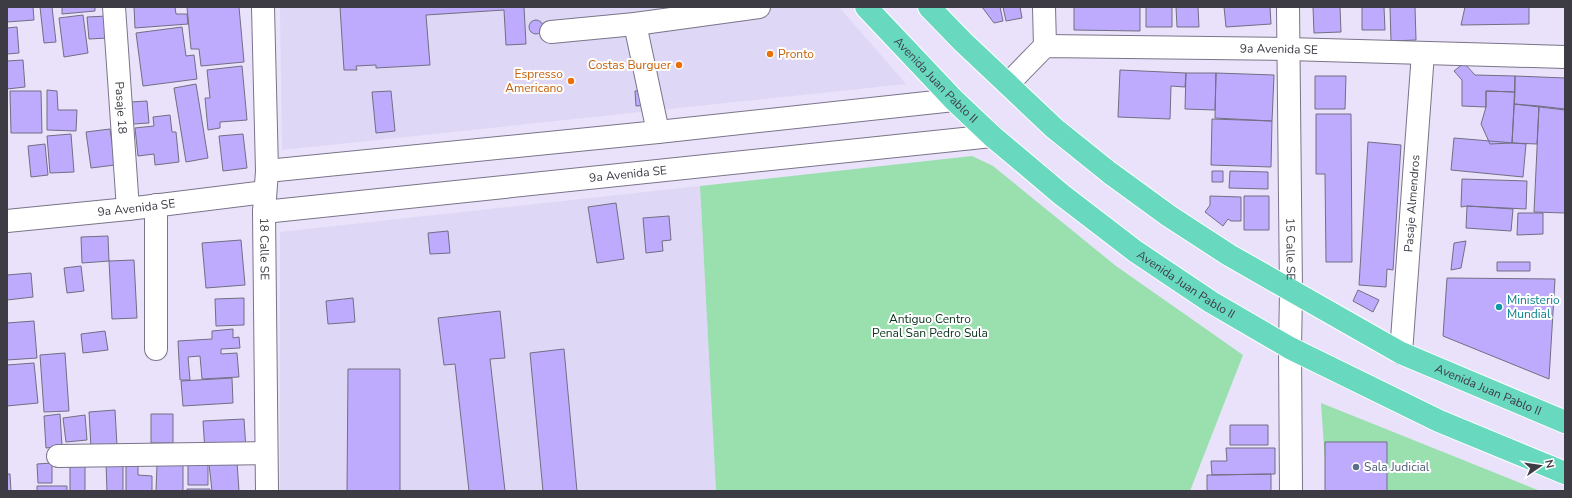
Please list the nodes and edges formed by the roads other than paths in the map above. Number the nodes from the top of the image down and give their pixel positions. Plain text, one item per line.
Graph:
1 (114, 7) edge
2 (263, 7) edge
3 (759, 7) edge
4 (866, 7) edge
5 (929, 7) edge
6 (1044, 7) edge
7 (1288, 7) edge
8 (635, 24) junction
9 (551, 32) dead end
10 (1045, 46) junction
11 (1288, 49) junction
12 (1423, 53) junction
13 (1565, 57) edge
14 (1008, 84) junction
15 (954, 100) junction
16 (658, 132) junction
17 (992, 136) junction
18 (266, 192) junction
19 (156, 205) junction
20 (128, 209) junction
21 (7, 221) edge
22 (1292, 292) junction
23 (1290, 348) junction
24 (156, 349) dead end
25 (1401, 353) junction
26 (1565, 422) edge
27 (266, 453) junction
28 (58, 456) dead end
29 (1565, 473) edge
30 (267, 491) edge
31 (1291, 491) edge

1 - 20 street, Pasaje 18
2 - 18 street, 18 Calle SE
3 - 8 street
4 - 15 highway, Avenida Juan Pablo II
5 - 14 highway, Avenida Juan Pablo II
6 - 10 street
7 - 11 street, 15 Calle SE
8 - 9 street
8 - 16 street
10 - 11 street, 9a Avenida SE
10 - 14 street
11 - 12 street, 9a Avenida SE
11 - 22 street, 15 Calle SE
12 - 13 street, 9a Avenida SE
12 - 25 street, Pasaje Almendros
14 - 22 highway, Avenida Juan Pablo II
15 - 16 street, 9a Avenida SE
15 - 17 highway, Avenida Juan Pablo II
16 - 18 street, 9a Avenida SE
17 - 18 street, 9a Avenida SE
17 - 23 highway, Avenida Juan Pablo II
18 - 19 street, 9a Avenida SE
18 - 27 street, 18 Calle SE
19 - 20 street, 9a Avenida SE
19 - 24 street
20 - 21 street, 9a Avenida SE
22 - 23 street, 15 Calle SE
22 - 25 highway, Avenida Juan Pablo II
23 - 29 highway, Avenida Juan Pablo II
23 - 31 street, 15 Calle SE
25 - 26 highway, Avenida Juan Pablo II
27 - 28 street
27 - 30 street, 18 Calle SE

